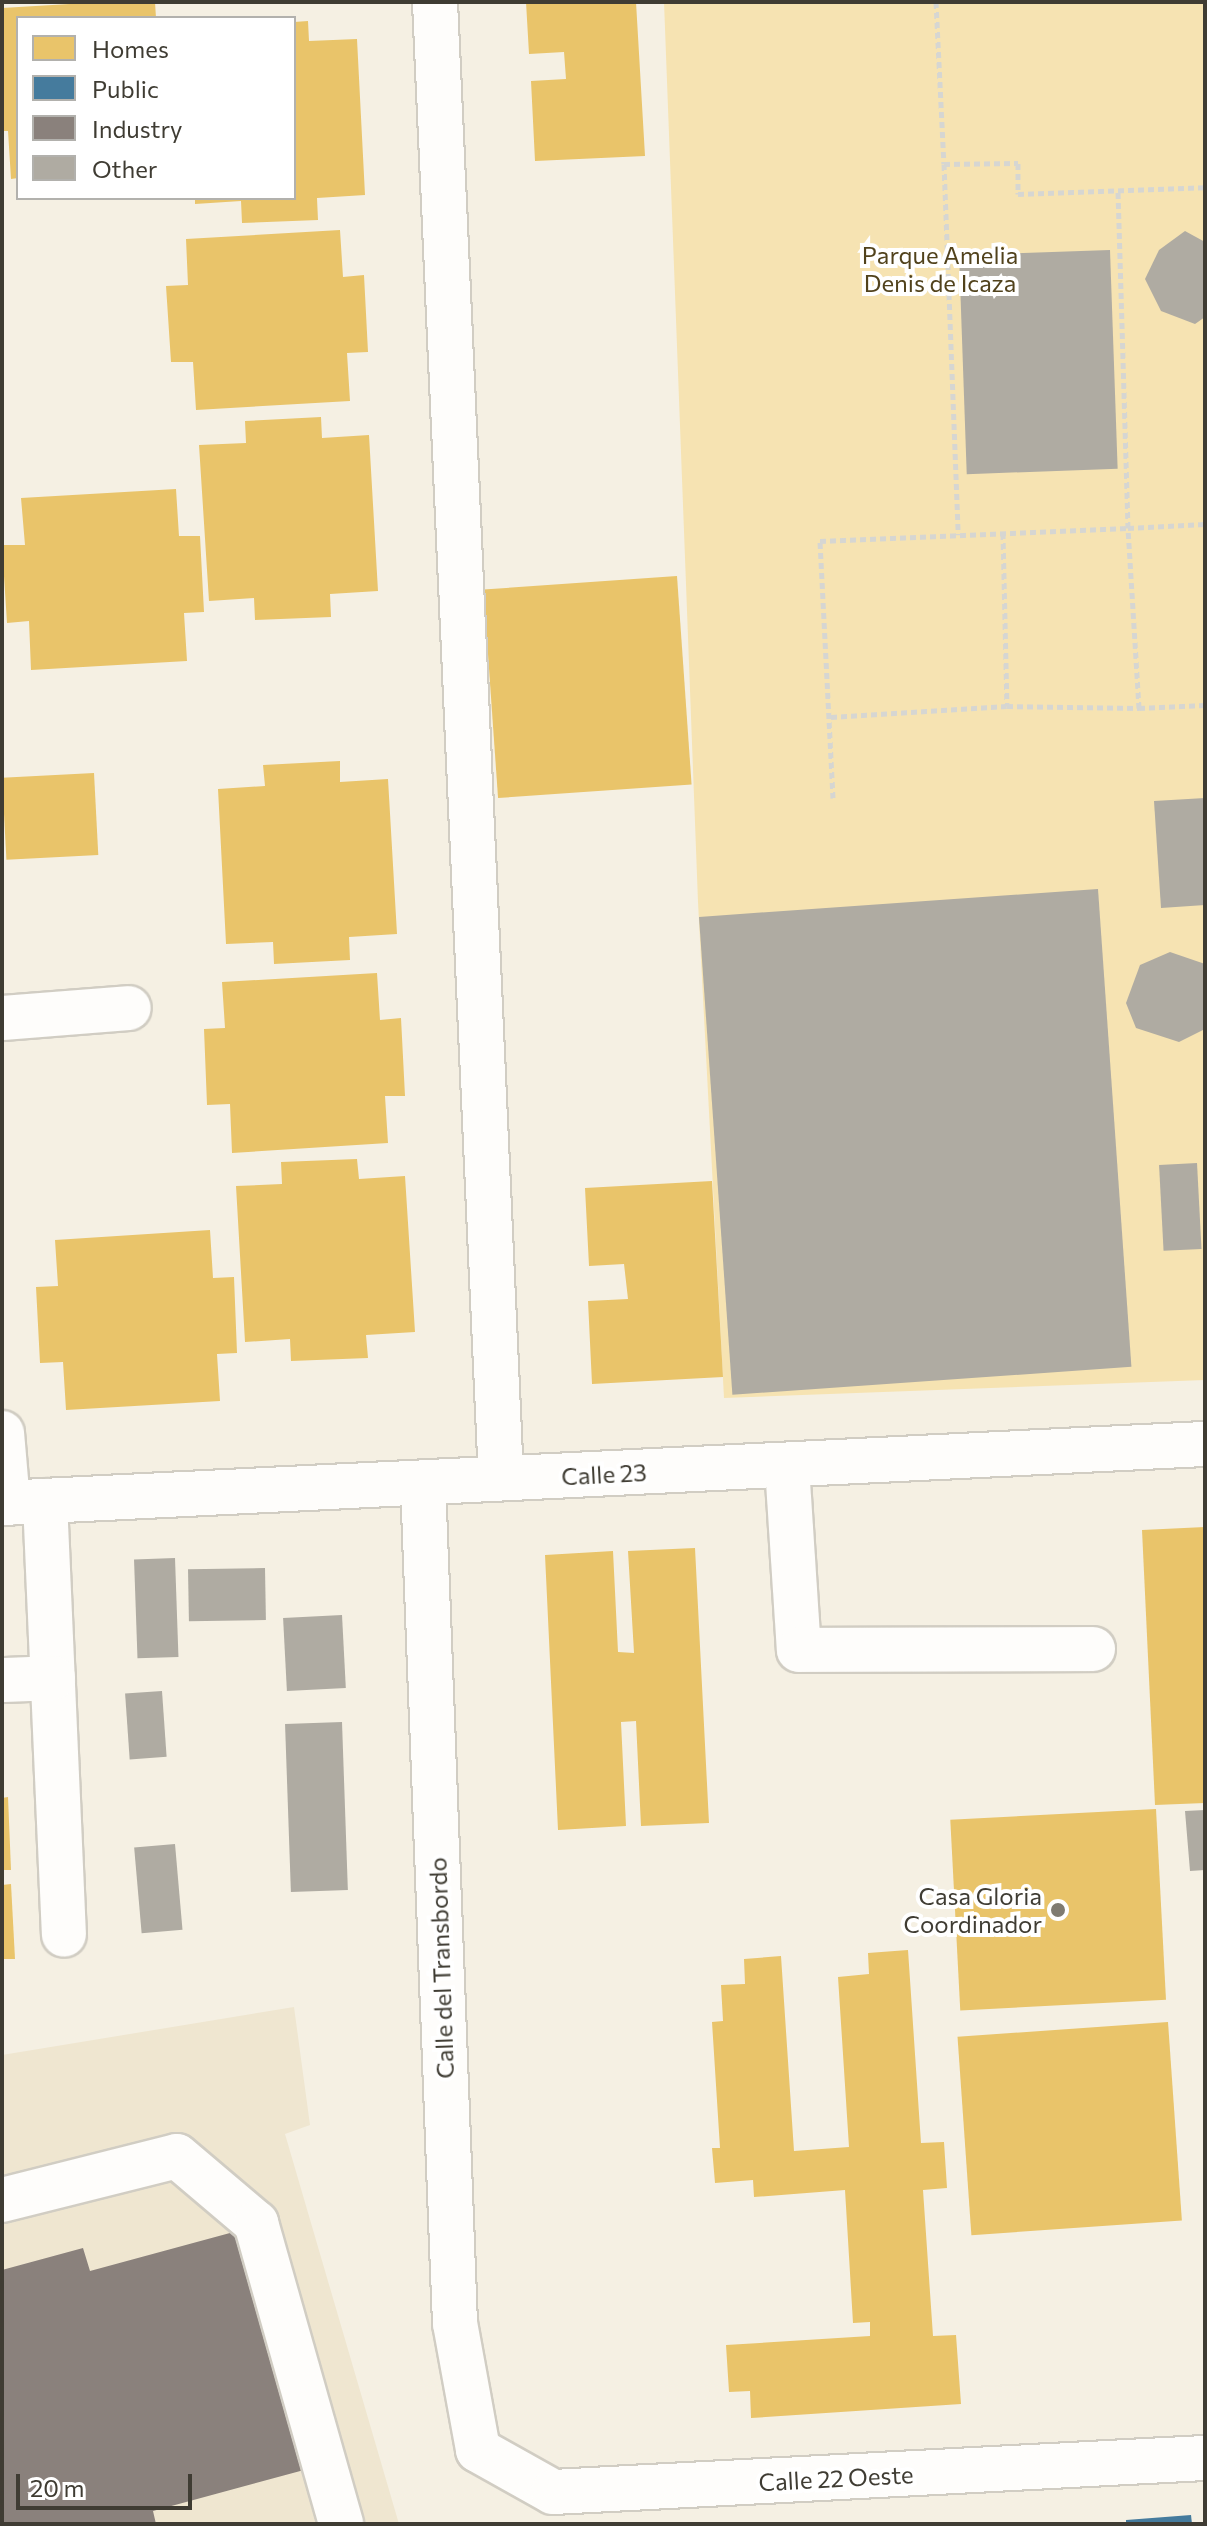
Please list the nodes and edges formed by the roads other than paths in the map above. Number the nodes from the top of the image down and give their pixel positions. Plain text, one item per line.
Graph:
1 (435, 2) edge
2 (129, 1008) dead end
3 (2, 1018) edge
4 (2, 1433) edge
5 (1205, 1444) edge
6 (787, 1466) junction
7 (501, 1479) junction
8 (423, 1483) junction
9 (18, 1503) edge
10 (1093, 1649) dead end
11 (53, 1678) junction
12 (2, 1680) edge
13 (64, 1935) dead end
14 (2, 2200) edge
15 (478, 2450) joint
16 (1205, 2458) edge
17 (341, 2524) edge

1 - 7 street
2 - 3 street
4 - 9 street
5 - 6 street, Calle 23
6 - 7 street, Calle 23
6 - 10 street
7 - 8 street, Calle 23
8 - 9 street, Calle 23
8 - 15 street, Calle del Transbordo
9 - 11 street
11 - 12 street
11 - 13 street
14 - 17 street
15 - 16 street, Calle 22 Oeste

